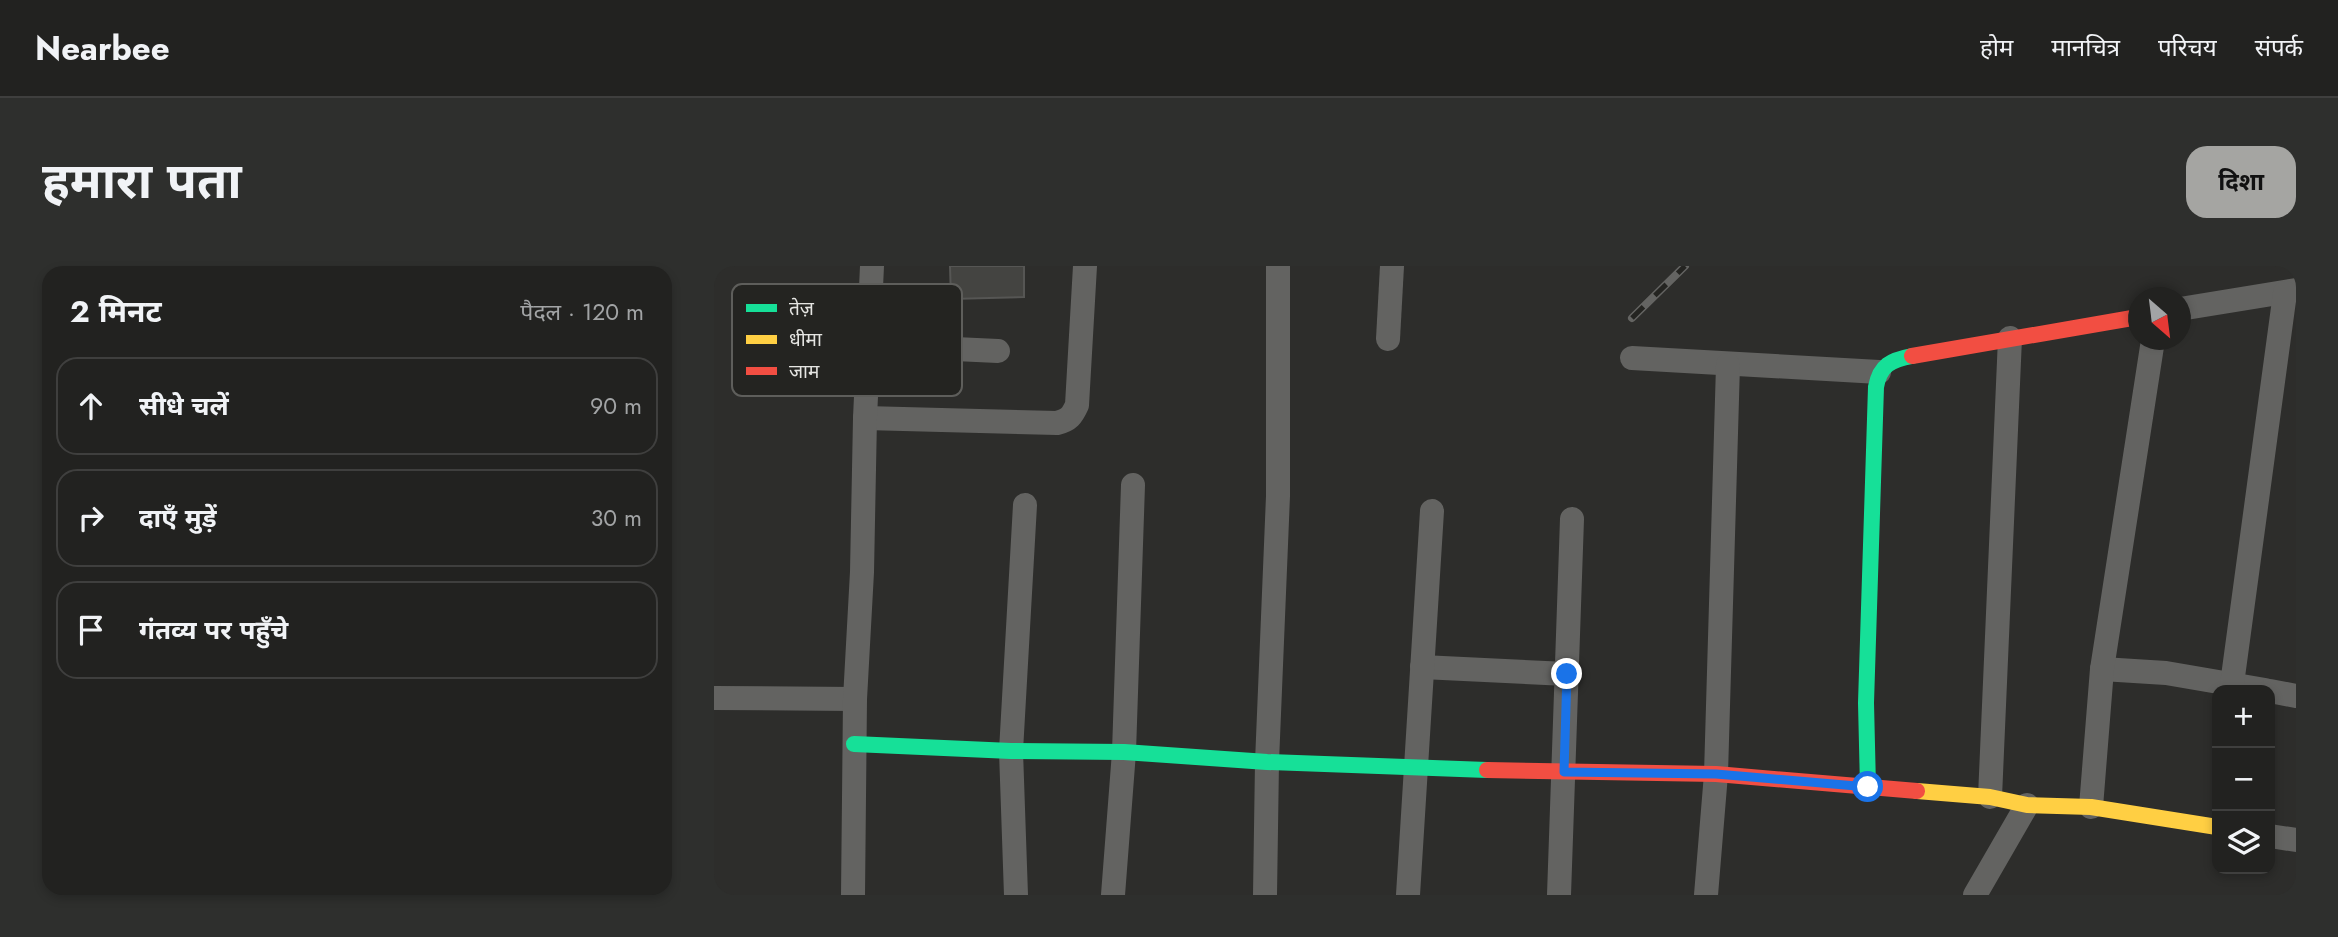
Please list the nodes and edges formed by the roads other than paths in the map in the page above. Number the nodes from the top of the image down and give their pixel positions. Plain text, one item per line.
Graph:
1 (872, 266) edge
2 (1085, 266) edge
3 (1278, 266) edge
4 (1392, 266) edge
5 (871, 284) edge
6 (2290, 291) edge
7 (2191, 307) edge
8 (2128, 319) edge
9 (2010, 338) junction
10 (1388, 339) dead end
11 (962, 349) edge
12 (2151, 350) edge
13 (998, 351) dead end
14 (1632, 358) dead end
15 (1728, 365) junction
16 (1879, 372) junction
17 (866, 396) edge
18 (865, 418) junction
19 (1133, 485) dead end
20 (1025, 505) dead end
21 (1432, 511) dead end
22 (1572, 519) dead end
23 (1422, 667) junction
24 (2102, 669) junction
25 (1567, 674) junction
26 (2232, 684) junction
27 (2237, 685) edge
28 (2275, 692) edge
29 (2296, 696) edge
30 (714, 698) edge
31 (855, 699) junction
32 (854, 744) junction
33 (1011, 751) junction
34 (1124, 752) junction
35 (1267, 762) junction
36 (1415, 766) junction
37 (1564, 772) junction
38 (1716, 774) junction
39 (1868, 787) junction
40 (1990, 797) junction
41 (2027, 805) junction
42 (2091, 807) junction
43 (2212, 826) edge
44 (2275, 837) edge
45 (2296, 840) edge
46 (853, 895) edge
47 (1016, 895) edge
48 (1113, 895) edge
49 (1265, 895) edge
50 (1408, 895) edge
51 (1559, 895) edge
52 (1706, 895) edge
53 (1975, 895) edge

1 - 5 street
2 - 18 street
3 - 35 street
4 - 10 street
6 - 7 street
6 - 26 street
8 - 9 street
9 - 16 street
9 - 40 street
11 - 13 street
12 - 24 street
14 - 15 street
15 - 16 street
15 - 38 street
16 - 39 street
17 - 18 street
18 - 31 street
19 - 34 street
20 - 33 street
21 - 23 street
22 - 25 street
23 - 25 street
23 - 36 street
24 - 26 street
24 - 42 street
25 - 37 street
26 - 27 street
28 - 29 street
30 - 31 street
31 - 32 street
32 - 33 street
32 - 46 street
33 - 34 street
33 - 47 street
34 - 35 street
34 - 48 street
35 - 36 street
35 - 49 street
36 - 37 street
36 - 50 street
37 - 38 street
37 - 51 street
38 - 39 street
38 - 52 street
39 - 40 street
40 - 41 street
41 - 42 street
41 - 53 street
42 - 43 street
44 - 45 street

